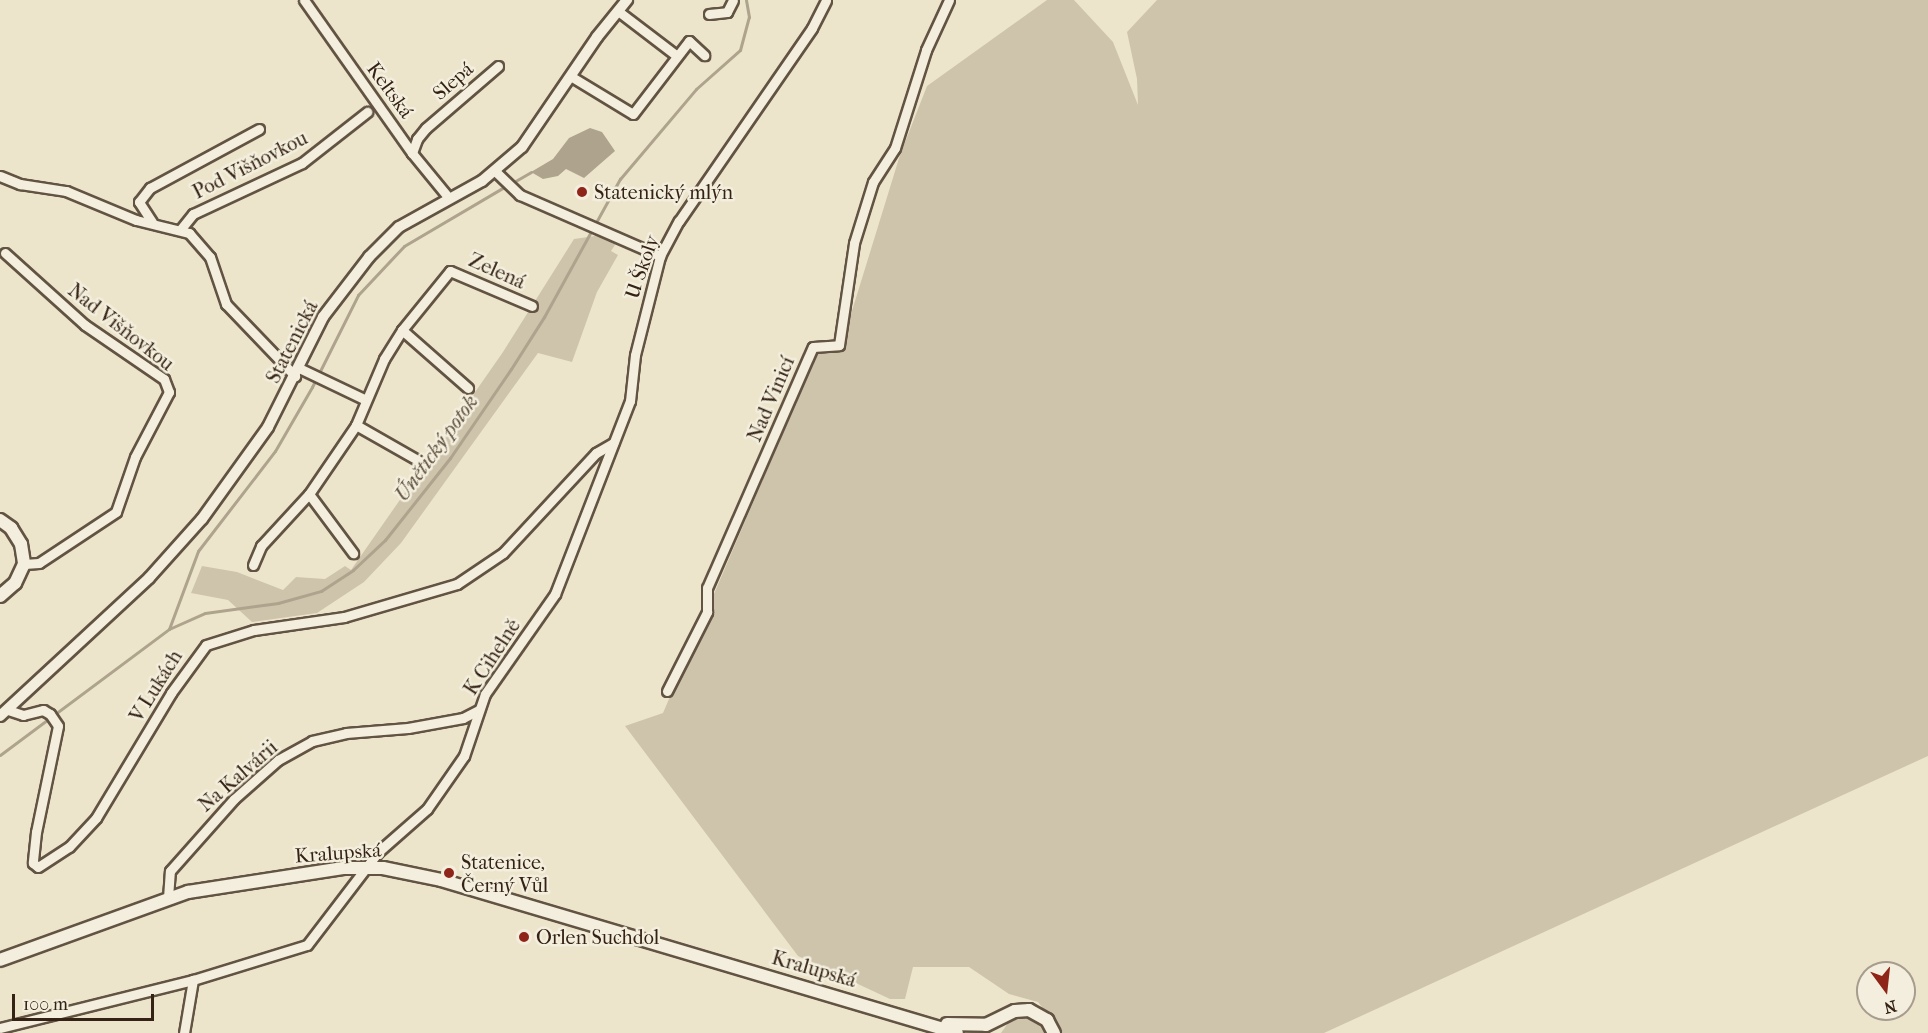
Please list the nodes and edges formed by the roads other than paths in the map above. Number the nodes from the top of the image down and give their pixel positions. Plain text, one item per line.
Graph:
1 (304, 0) edge
2 (627, 0) edge
3 (733, 0) edge
4 (826, 0) edge
5 (949, 0) edge
6 (618, 11) junction
7 (709, 14) dead end
8 (704, 55) dead end
9 (677, 57) junction
10 (498, 66) dead end
11 (572, 77) junction
12 (367, 112) dead end
13 (259, 129) dead end
14 (412, 153) junction
15 (495, 171) junction
16 (0, 176) edge
17 (449, 198) junction
18 (154, 224) junction
19 (180, 230) junction
20 (5, 253) dead end
21 (660, 256) junction
22 (532, 306) dead end
23 (402, 330) junction
24 (297, 372) junction
25 (468, 388) dead end
26 (366, 400) junction
27 (356, 425) junction
28 (613, 444) junction
29 (421, 462) dead end
30 (309, 494) junction
31 (0, 520) edge
32 (353, 553) dead end
33 (24, 564) junction
34 (253, 565) dead end
35 (0, 596) edge
36 (667, 691) dead end
37 (479, 710) junction
38 (4, 713) edge
39 (368, 867) junction
40 (168, 898) junction
41 (0, 960) edge
42 (193, 980) junction
43 (1003, 1017) junction
44 (922, 1020) junction
45 (0, 1028) edge
46 (16, 1028) edge
47 (184, 1033) edge
48 (957, 1033) edge
49 (993, 1033) edge
50 (1054, 1033) edge

1 - 14 street, Keltská
2 - 6 street, Statenická
3 - 7 street
4 - 21 street, U Školy
5 - 36 street, Nad Vinicí
6 - 9 street
6 - 11 street, Statenická
8 - 9 street
9 - 11 street
10 - 14 street, Slepá
11 - 15 street, Statenická
12 - 19 street, Pod Višňovkou
13 - 18 street, Pod Višňovkou
14 - 17 street, Keltská
15 - 17 street, Statenická
15 - 21 street
16 - 18 street
17 - 24 street, Statenická
18 - 19 street
19 - 24 street
20 - 33 street, Nad Višňovkou
21 - 28 street, U Školy
22 - 23 street, Zelená
23 - 25 street
23 - 26 street, Zelená
24 - 26 street
24 - 38 street, Statenická
26 - 27 street, Zelená
27 - 29 street
27 - 30 street, Zelená
28 - 37 street, K Cihelně
28 - 38 street, V Lukách
30 - 32 street
30 - 34 street, Zelená
31 - 33 main road
33 - 35 main road
37 - 39 street, K Cihelně
37 - 40 street, Na Kalvárii
39 - 40 main road, Kralupská
39 - 42 street, K Cihelně
39 - 44 main road, Kralupská
40 - 41 main road, Kralupská
42 - 46 street, K Cihelně
42 - 47 street
43 - 44 main road
43 - 49 main road
43 - 50 main road
44 - 48 main road, Kralupská
45 - 46 street, K Cihelně

